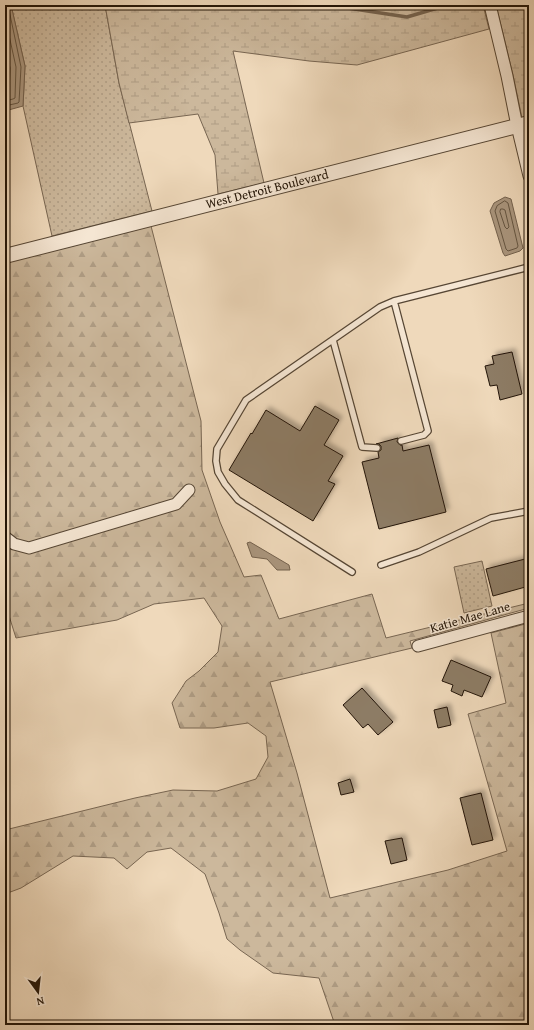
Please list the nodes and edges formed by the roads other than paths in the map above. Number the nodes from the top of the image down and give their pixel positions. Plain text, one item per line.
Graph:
1 (490, 5) edge
2 (523, 125) edge
3 (529, 176) edge
4 (5, 256) edge
5 (529, 267) edge
6 (394, 301) junction
7 (333, 340) junction
8 (401, 441) dead end
9 (377, 448) dead end
10 (190, 490) dead end
11 (529, 511) edge
12 (5, 537) edge
13 (381, 565) dead end
14 (352, 572) dead end
15 (529, 616) edge
16 (418, 646) dead end

1 - 2 street
2 - 3 street
2 - 4 street, West Detroit Boulevard
5 - 6 lane
6 - 7 lane
6 - 8 lane
7 - 9 lane
7 - 14 lane
10 - 12 street
11 - 13 lane
15 - 16 street, Katie Mae Lane

